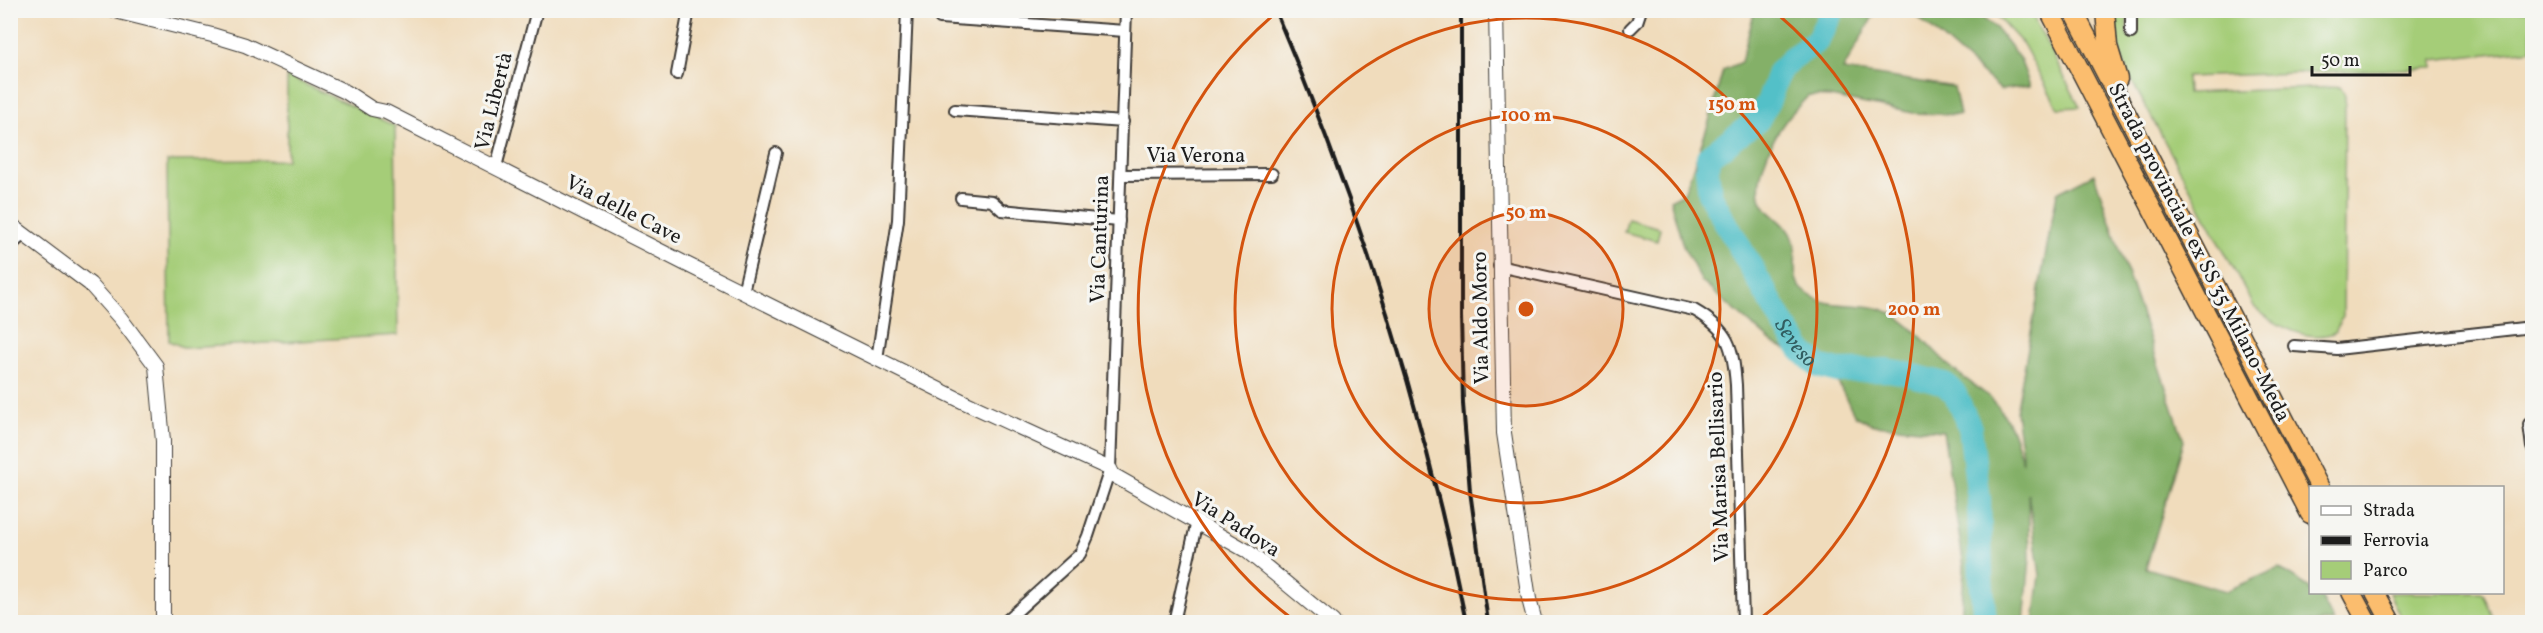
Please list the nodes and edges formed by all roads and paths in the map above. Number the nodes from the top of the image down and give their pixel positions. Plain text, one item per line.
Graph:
1 (111, 10) edge
2 (537, 10) edge
3 (689, 10) edge
4 (907, 10) edge
5 (1126, 10) edge
6 (1496, 10) edge
7 (1641, 10) edge
8 (2038, 10) edge
9 (2049, 10) edge
10 (2073, 10) edge
11 (2105, 10) edge
12 (2131, 10) edge
13 (940, 18) dead end
14 (1630, 29) dead end
15 (1125, 31) junction
16 (2131, 33) dead end
17 (676, 74) dead end
18 (2093, 94) junction
19 (955, 110) dead end
20 (1123, 122) junction
21 (2132, 124) junction
22 (776, 153) dead end
23 (496, 167) junction
24 (1272, 174) dead end
25 (1121, 175) junction
26 (961, 198) dead end
27 (1119, 221) junction
28 (10, 224) edge
29 (24, 235) junction
30 (10, 246) edge
31 (1499, 266) junction
32 (743, 292) junction
33 (2532, 327) edge
34 (2294, 346) dead end
35 (877, 359) junction
36 (2529, 424) dead end
37 (2532, 447) edge
38 (1110, 469) junction
39 (2319, 486) edge
40 (2309, 512) edge
41 (1197, 521) junction
42 (2352, 594) edge
43 (2376, 594) edge
44 (163, 622) edge
45 (1005, 622) edge
46 (1174, 622) edge
47 (1333, 622) edge
48 (1535, 622) edge
49 (1743, 622) edge
50 (2367, 622) edge
51 (2391, 622) edge

1 - 23 street, Via delle Cave
2 - 23 street, Via Libertà
3 - 17 street
4 - 35 street
5 - 15 street, Via Canturina
6 - 31 street, Via Aldo Moro
7 - 14 street
8 - 18 highway
9 - 18 highway, Strada provinciale ex SS 35 Milano-Meda
10 - 21 highway, Strada provinciale ex SS 35 Milano-Meda
11 - 21 highway
12 - 16 street
13 - 15 street
15 - 20 street, Via Canturina
18 - 40 highway, Strada provinciale ex SS 35 Milano-Meda
19 - 20 street
20 - 25 street, Via Canturina
21 - 39 highway, Strada provinciale ex SS 35 Milano-Meda
22 - 32 street
23 - 32 street, Via delle Cave
24 - 25 street, Via Verona
25 - 27 street, Via Canturina
26 - 27 street
27 - 38 street, Via Canturina
28 - 29 street
29 - 30 street
29 - 44 street
31 - 48 street, Via Aldo Moro
31 - 49 street, Via Marisa Bellisario
32 - 35 street, Via delle Cave
33 - 34 street
35 - 38 street, Via delle Cave
36 - 37 street
38 - 41 street, Via Padova
38 - 45 street, Via Canturina
41 - 46 street
41 - 47 street, Via Padova
42 - 50 highway
43 - 51 highway

